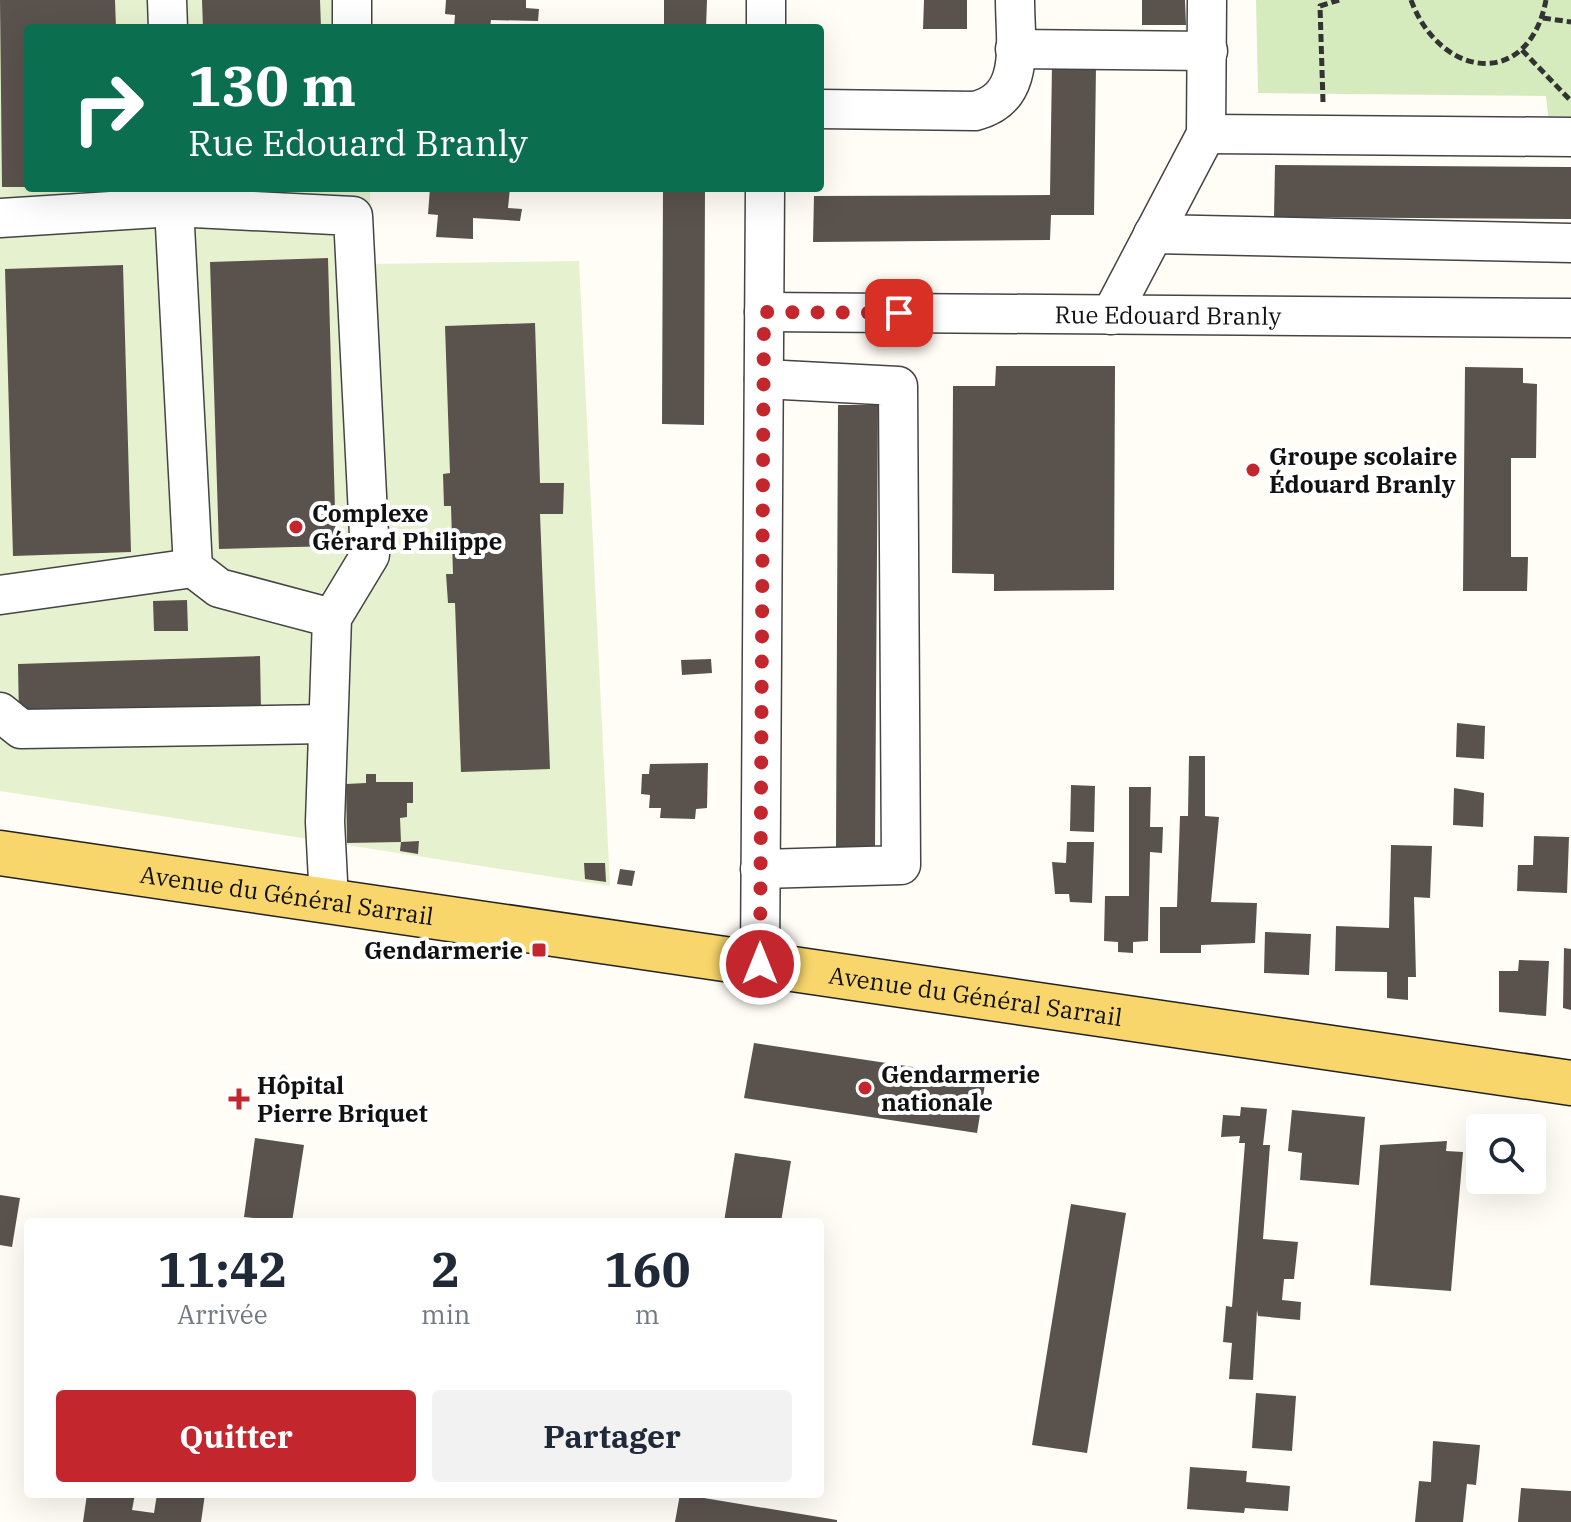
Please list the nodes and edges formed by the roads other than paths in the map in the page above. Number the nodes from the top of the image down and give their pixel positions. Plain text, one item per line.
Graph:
1 (167, 0) edge
2 (352, 0) edge
3 (766, 0) edge
4 (1015, 0) edge
5 (1207, 0) edge
6 (168, 24) edge
7 (352, 24) edge
8 (766, 24) edge
9 (1015, 49) junction
10 (1208, 51) junction
11 (824, 109) edge
12 (1206, 134) junction
13 (1571, 137) edge
14 (765, 192) edge
15 (174, 198) edge
16 (353, 202) edge
17 (0, 218) edge
18 (1153, 234) junction
19 (1571, 243) edge
20 (764, 312) junction
21 (1111, 315) junction
22 (1571, 318) edge
23 (764, 379) junction
24 (193, 568) junction
25 (0, 595) edge
26 (332, 618) junction
27 (0, 712) edge
28 (326, 724) junction
29 (0, 853) edge
30 (760, 869) junction
31 (329, 901) junction
32 (760, 964) junction
33 (1571, 1083) edge

1 - 6 street
2 - 7 street
3 - 8 street
4 - 9 street
5 - 10 street
9 - 10 street
9 - 11 street
10 - 12 street
12 - 13 street
12 - 18 street
14 - 20 street
15 - 16 street
15 - 17 street
15 - 24 street
16 - 26 street
18 - 19 street
18 - 21 street
20 - 21 street, Rue Edouard Branly
20 - 23 street
21 - 22 street, Rue Edouard Branly
23 - 30 street
23 - 30 street
24 - 25 street
24 - 26 street
26 - 28 street
27 - 28 street
28 - 31 street
29 - 31 main road, Avenue du Général Sarrail
30 - 32 street
31 - 32 main road, Avenue du Général Sarrail
32 - 33 main road, Avenue du Général Sarrail

